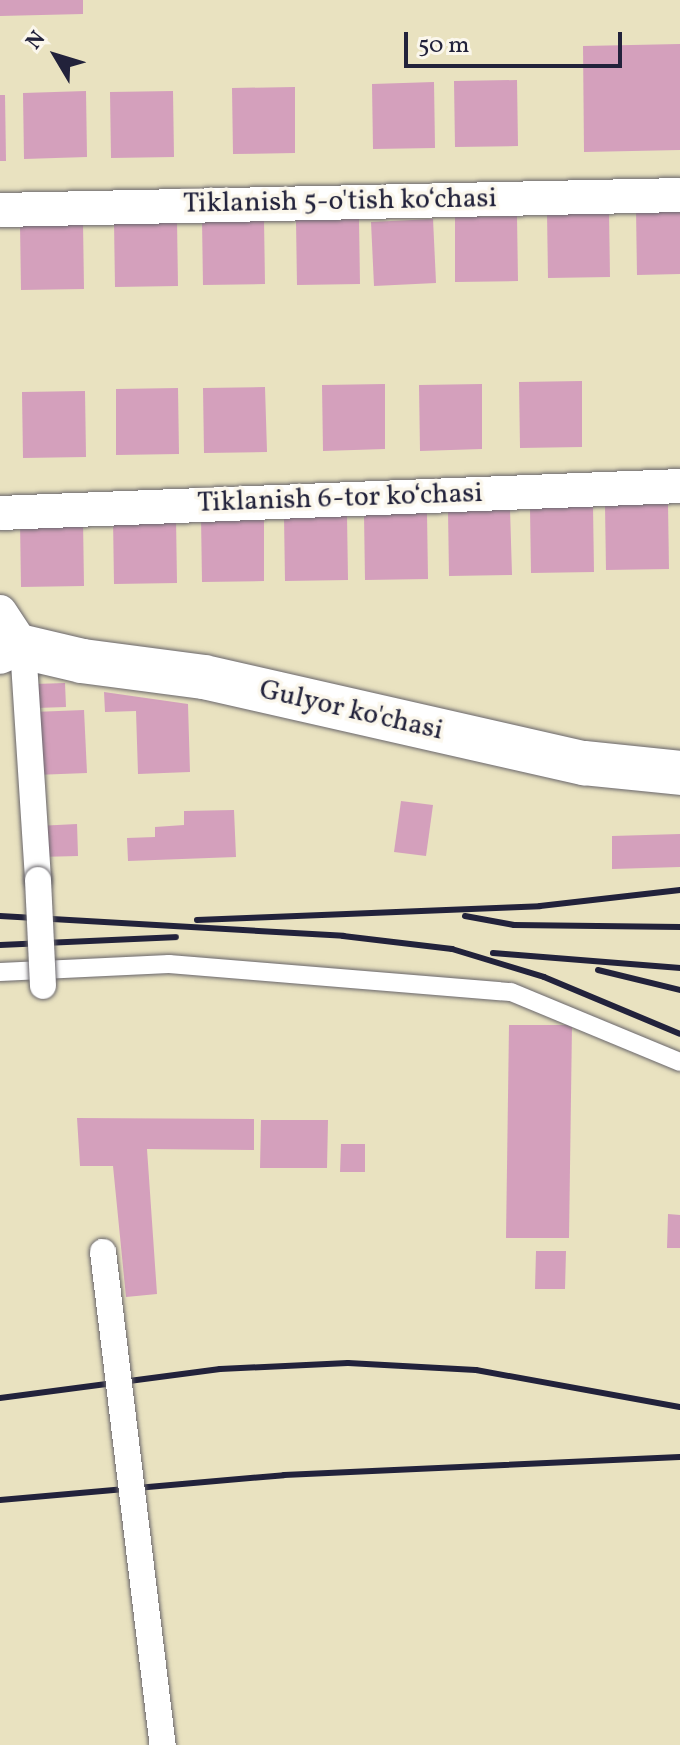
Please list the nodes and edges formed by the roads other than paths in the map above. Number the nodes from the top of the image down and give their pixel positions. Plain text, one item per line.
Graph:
1 (680, 195) edge
2 (0, 210) edge
3 (680, 486) edge
4 (0, 513) edge
5 (8, 639) edge
6 (680, 773) edge
7 (0, 972) edge
8 (43, 986) dead end
9 (680, 1062) edge
10 (103, 1252) dead end
11 (163, 1745) edge

1 - 2 street, Tiklanish 5-o'tish ko‘chasi
3 - 4 street, Tiklanish 6-tor ko‘chasi
5 - 6 street, Gulyor ko'chasi
5 - 8 street, bridge
7 - 9 lane
10 - 11 street, bridge

